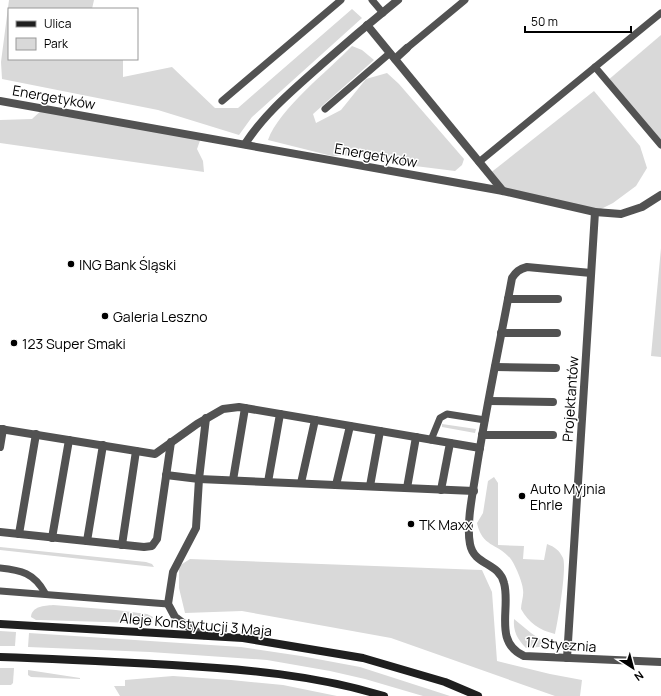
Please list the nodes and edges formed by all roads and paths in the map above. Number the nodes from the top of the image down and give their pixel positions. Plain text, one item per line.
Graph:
1 (341, 0) edge
2 (372, 0) edge
3 (398, 0) edge
4 (463, 1) edge
5 (382, 12) junction
6 (661, 13) edge
7 (367, 25) junction
8 (407, 48) joint
9 (392, 56) junction
10 (595, 67) junction
11 (0, 101) edge
12 (222, 101) dead end
13 (325, 109) dead end
14 (245, 144) junction
15 (661, 145) edge
16 (479, 162) junction
17 (503, 191) junction
18 (661, 195) edge
19 (595, 212) junction
20 (591, 273) junction
21 (508, 299) junction
22 (558, 300) dead end
23 (501, 332) junction
24 (557, 333) dead end
25 (495, 367) junction
26 (556, 368) dead end
27 (489, 401) junction
28 (553, 402) dead end
29 (246, 408) junction
30 (280, 414) junction
31 (206, 418) junction
32 (315, 420) junction
33 (485, 420) junction
34 (350, 426) junction
35 (2, 429) edge
36 (380, 431) junction
37 (36, 434) junction
38 (482, 435) junction
39 (553, 436) dead end
40 (416, 437) junction
41 (69, 440) junction
42 (431, 440) junction
43 (171, 442) junction
44 (450, 443) junction
45 (102, 445) junction
46 (0, 447) edge
47 (480, 448) junction
48 (136, 451) junction
49 (166, 476) junction
50 (200, 478) junction
51 (233, 480) junction
52 (268, 482) junction
53 (301, 483) junction
54 (336, 485) junction
55 (370, 486) junction
56 (407, 488) junction
57 (441, 490) junction
58 (474, 491) junction
59 (0, 532) edge
60 (19, 534) junction
61 (52, 538) junction
62 (87, 541) junction
63 (122, 545) junction
64 (0, 568) edge
65 (0, 591) edge
66 (45, 593) junction
67 (168, 604) junction
68 (0, 624) edge
69 (204, 635) junction
70 (0, 657) edge
71 (567, 658) junction
72 (661, 662) edge
73 (384, 696) edge
74 (478, 696) edge

1 - 12 lane
2 - 5 lane
3 - 5 street
4 - 8 lane
5 - 7 street
6 - 10 lane
7 - 9 street
7 - 14 street
8 - 9 street
9 - 13 lane
9 - 16 street
10 - 15 lane
10 - 16 lane
11 - 14 street, Energetyków
14 - 17 street, Energetyków
16 - 17 street
17 - 19 street, Energetyków
18 - 19 street
19 - 20 street, Projektantów
20 - 21 street
20 - 71 street, Projektantów
21 - 22 street
21 - 23 street
23 - 24 street
23 - 25 street
25 - 26 street
25 - 27 street
27 - 28 street
27 - 33 street
29 - 30 street
29 - 31 street
29 - 51 street
30 - 32 street
30 - 52 street
31 - 43 street
31 - 50 street
32 - 34 street
32 - 53 street
33 - 38 street
33 - 42 lane
34 - 36 street
34 - 54 street
35 - 37 street
35 - 46 street
36 - 40 street
36 - 55 street
37 - 41 street
37 - 60 street
38 - 39 street
38 - 47 street
40 - 42 street
40 - 56 street
41 - 45 street
41 - 61 street
42 - 44 street
43 - 48 street
43 - 49 street
44 - 47 street
44 - 57 street
45 - 48 street
45 - 62 street
47 - 58 street
48 - 63 street
49 - 50 street
49 - 63 street
50 - 51 street
50 - 67 street
51 - 52 street
52 - 53 street
53 - 54 street
54 - 55 street
55 - 56 street
56 - 57 street
57 - 58 street
58 - 71 street, 17 Stycznia
59 - 60 street
60 - 61 street
61 - 62 street
62 - 63 street
64 - 66 lane
65 - 66 lane
66 - 67 lane
67 - 69 street
68 - 69 main road, Aleje Konstytucji 3 Maja
69 - 74 main road, Aleje Konstytucji 3 Maja
70 - 73 main road
71 - 72 street, 17 Stycznia

